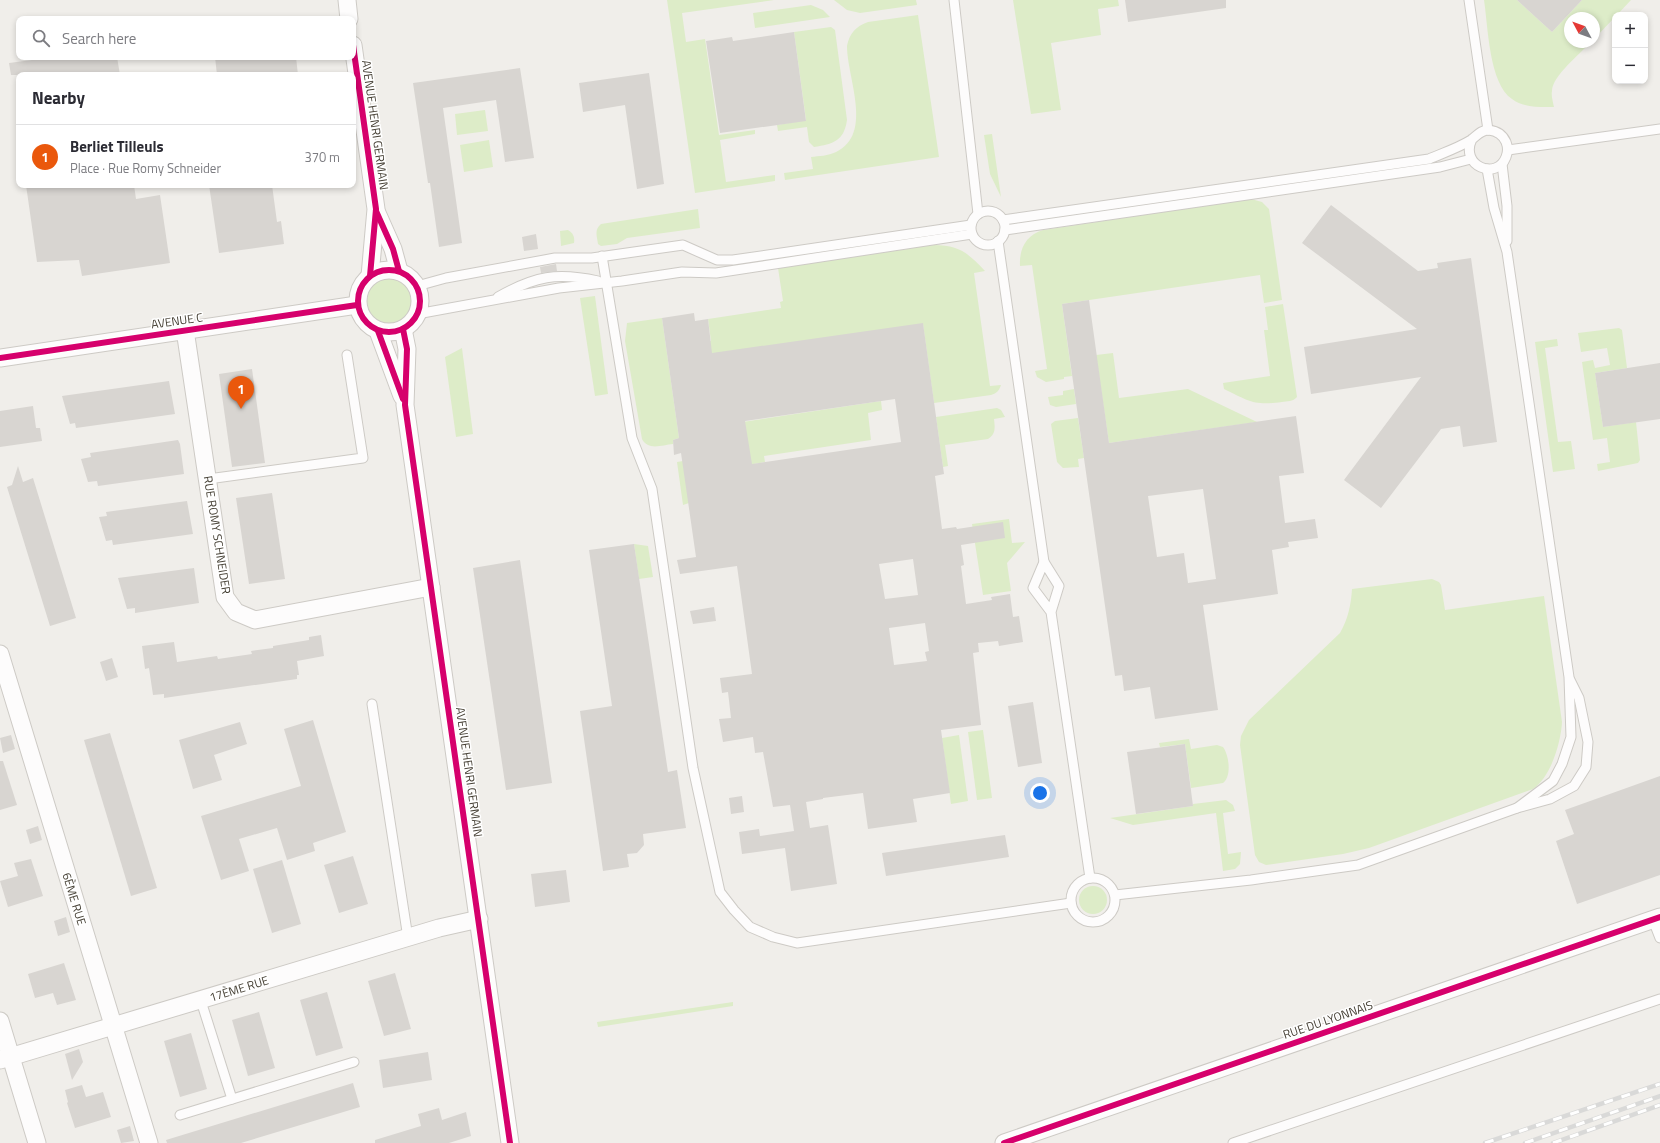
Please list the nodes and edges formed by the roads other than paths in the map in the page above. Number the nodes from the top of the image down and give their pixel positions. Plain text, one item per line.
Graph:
1 (347, 0) edge
2 (954, 0) edge
3 (1469, 0) edge
4 (350, 16) edge
5 (355, 60) edge
6 (1660, 128) edge
7 (1488, 130) junction
8 (1472, 139) junction
9 (1508, 150) junction
10 (1471, 159) junction
11 (1502, 164) junction
12 (1487, 169) junction
13 (376, 209) junction
14 (978, 214) junction
15 (1003, 220) junction
16 (972, 230) junction
17 (1005, 230) junction
18 (998, 242) junction
19 (1507, 252) junction
20 (602, 256) junction
21 (399, 271) junction
22 (370, 276) junction
23 (606, 282) junction
24 (417, 286) junction
25 (492, 300) junction
26 (358, 305) junction
27 (417, 314) junction
28 (403, 329) junction
29 (185, 330) junction
30 (378, 331) junction
31 (347, 355) dead end
32 (0, 358) edge
33 (405, 405) junction
34 (208, 479) junction
35 (1044, 562) junction
36 (431, 587) junction
37 (1051, 612) junction
38 (0, 654) edge
39 (1569, 677) junction
40 (372, 704) dead end
41 (1517, 808) junction
42 (1090, 878) junction
43 (1115, 895) junction
44 (1071, 903) junction
45 (1656, 918) edge
46 (479, 919) junction
47 (408, 938) junction
48 (1660, 938) edge
49 (1660, 999) edge
50 (201, 1000) junction
51 (0, 1021) edge
52 (113, 1028) junction
53 (6, 1059) edge
54 (354, 1062) dead end
55 (232, 1099) junction
56 (180, 1115) dead end
57 (37, 1143) edge
58 (149, 1143) edge
59 (510, 1143) edge
60 (1004, 1143) edge
61 (1233, 1143) edge

1 - 4 street
2 - 14 lane
3 - 7 lane
5 - 13 street, AVENUE HENRI GERMAIN
6 - 9 lane
7 - 8 lane
7 - 9 lane
8 - 10 lane
8 - 15 lane
9 - 11 lane
10 - 12 lane
10 - 17 lane
11 - 12 lane
11 - 19 lane
12 - 19 lane
13 - 21 street, AVENUE HENRI GERMAIN
13 - 22 street, AVENUE HENRI GERMAIN
14 - 15 lane
14 - 16 lane
15 - 17 lane
16 - 18 lane
16 - 20 lane
16 - 23 lane
17 - 18 lane
18 - 35 lane
19 - 39 lane
20 - 23 lane
20 - 24 lane
21 - 22 street
21 - 24 street
22 - 26 street, AVENUE HENRI GERMAIN
23 - 25 lane
23 - 25 lane
23 - 44 lane
24 - 27 street
25 - 27 lane
26 - 29 street, AVENUE C
26 - 30 street
27 - 28 street
28 - 30 street
28 - 33 street, AVENUE HENRI GERMAIN
29 - 32 street, AVENUE C
29 - 34 street, RUE ROMY SCHNEIDER
30 - 33 street, AVENUE HENRI GERMAIN
31 - 34 lane
33 - 36 street, AVENUE HENRI GERMAIN
34 - 36 street, RUE ROMY SCHNEIDER
35 - 37 lane
35 - 37 lane
36 - 46 street, AVENUE HENRI GERMAIN
37 - 42 lane
38 - 52 street, 6ÈME RUE
39 - 41 lane
39 - 41 lane
40 - 47 lane
41 - 43 lane
42 - 43 lane
42 - 44 lane
43 - 44 lane
45 - 48 lane
45 - 60 street, RUE DU LYONNAIS
46 - 47 street, 17ÈME RUE
46 - 59 street, AVENUE HENRI GERMAIN
47 - 50 street, 17ÈME RUE
49 - 61 lane
50 - 52 street, 17ÈME RUE
50 - 55 lane
51 - 53 street
52 - 53 street, 17ÈME RUE
52 - 58 street, 6ÈME RUE
53 - 57 street
54 - 55 lane
55 - 56 lane

